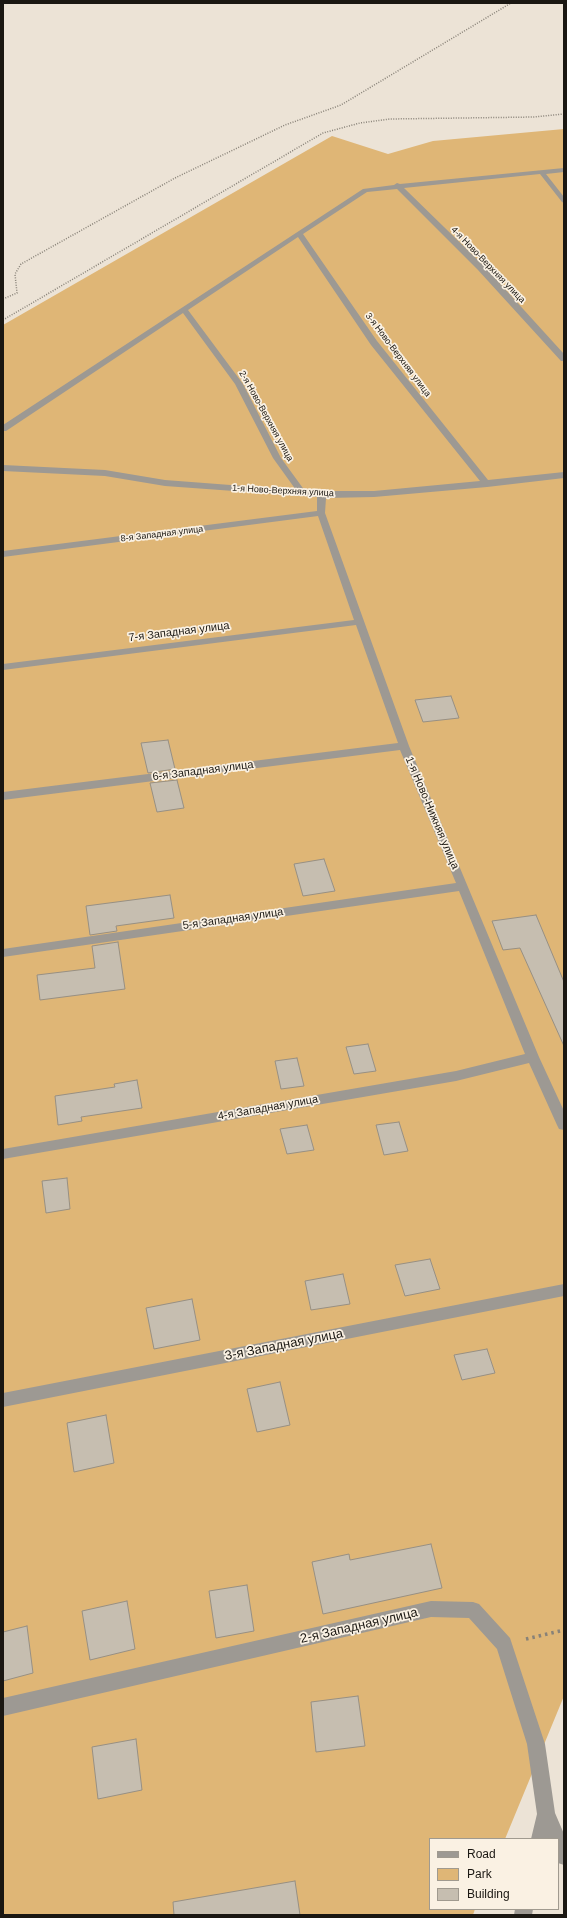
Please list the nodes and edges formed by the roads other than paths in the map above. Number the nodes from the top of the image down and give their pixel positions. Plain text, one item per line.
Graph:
1 (564, 170) edge
2 (541, 172) junction
3 (397, 185) junction
4 (564, 201) edge
5 (299, 234) junction
6 (184, 309) junction
7 (564, 359) edge
8 (3, 429) edge
9 (3, 468) edge
10 (564, 476) edge
11 (487, 484) junction
12 (303, 494) junction
13 (322, 495) junction
14 (321, 513) junction
15 (3, 554) edge
16 (359, 622) junction
17 (3, 667) edge
18 (404, 746) junction
19 (3, 796) edge
20 (463, 886) junction
21 (3, 953) edge
22 (532, 1057) junction
23 (564, 1125) edge
24 (3, 1154) edge
25 (564, 1290) edge
26 (3, 1400) edge
27 (3, 1707) edge
28 (546, 1814) junction
29 (540, 1838) edge
30 (557, 1838) edge
31 (559, 1844) edge
32 (564, 1856) edge

1 - 2 street
2 - 3 street
2 - 4 street
3 - 5 street
3 - 7 street, 4-я Ново-Верхняя улица
5 - 6 street
5 - 11 street, 3-я Ново-Верхняя улица
6 - 8 street
6 - 12 street, 2-я Ново-Верхняя улица
9 - 12 street, 1-я Ново-Верхняя улица
10 - 11 street, 1-я Ново-Верхняя улица
11 - 13 street, 1-я Ново-Верхняя улица
12 - 13 street, 1-я Ново-Верхняя улица
13 - 14 street, 1-я Ново-Нижняя улица
14 - 15 street, 8-я Западная улица
14 - 16 street, 1-я Ново-Нижняя улица
16 - 17 street, 7-я Западная улица
16 - 18 street, 1-я Ново-Нижняя улица
18 - 19 street, 6-я Западная улица
18 - 20 street, 1-я Ново-Нижняя улица
20 - 21 street, 5-я Западная улица
20 - 22 street, 1-я Ново-Нижняя улица
22 - 23 street, 1-я Ново-Нижняя улица
22 - 24 street, 4-я Западная улица
25 - 26 street, 3-я Западная улица
27 - 28 street, 2-я Западная улица
28 - 29 street
28 - 30 street, 2-я Западная улица
31 - 32 street

